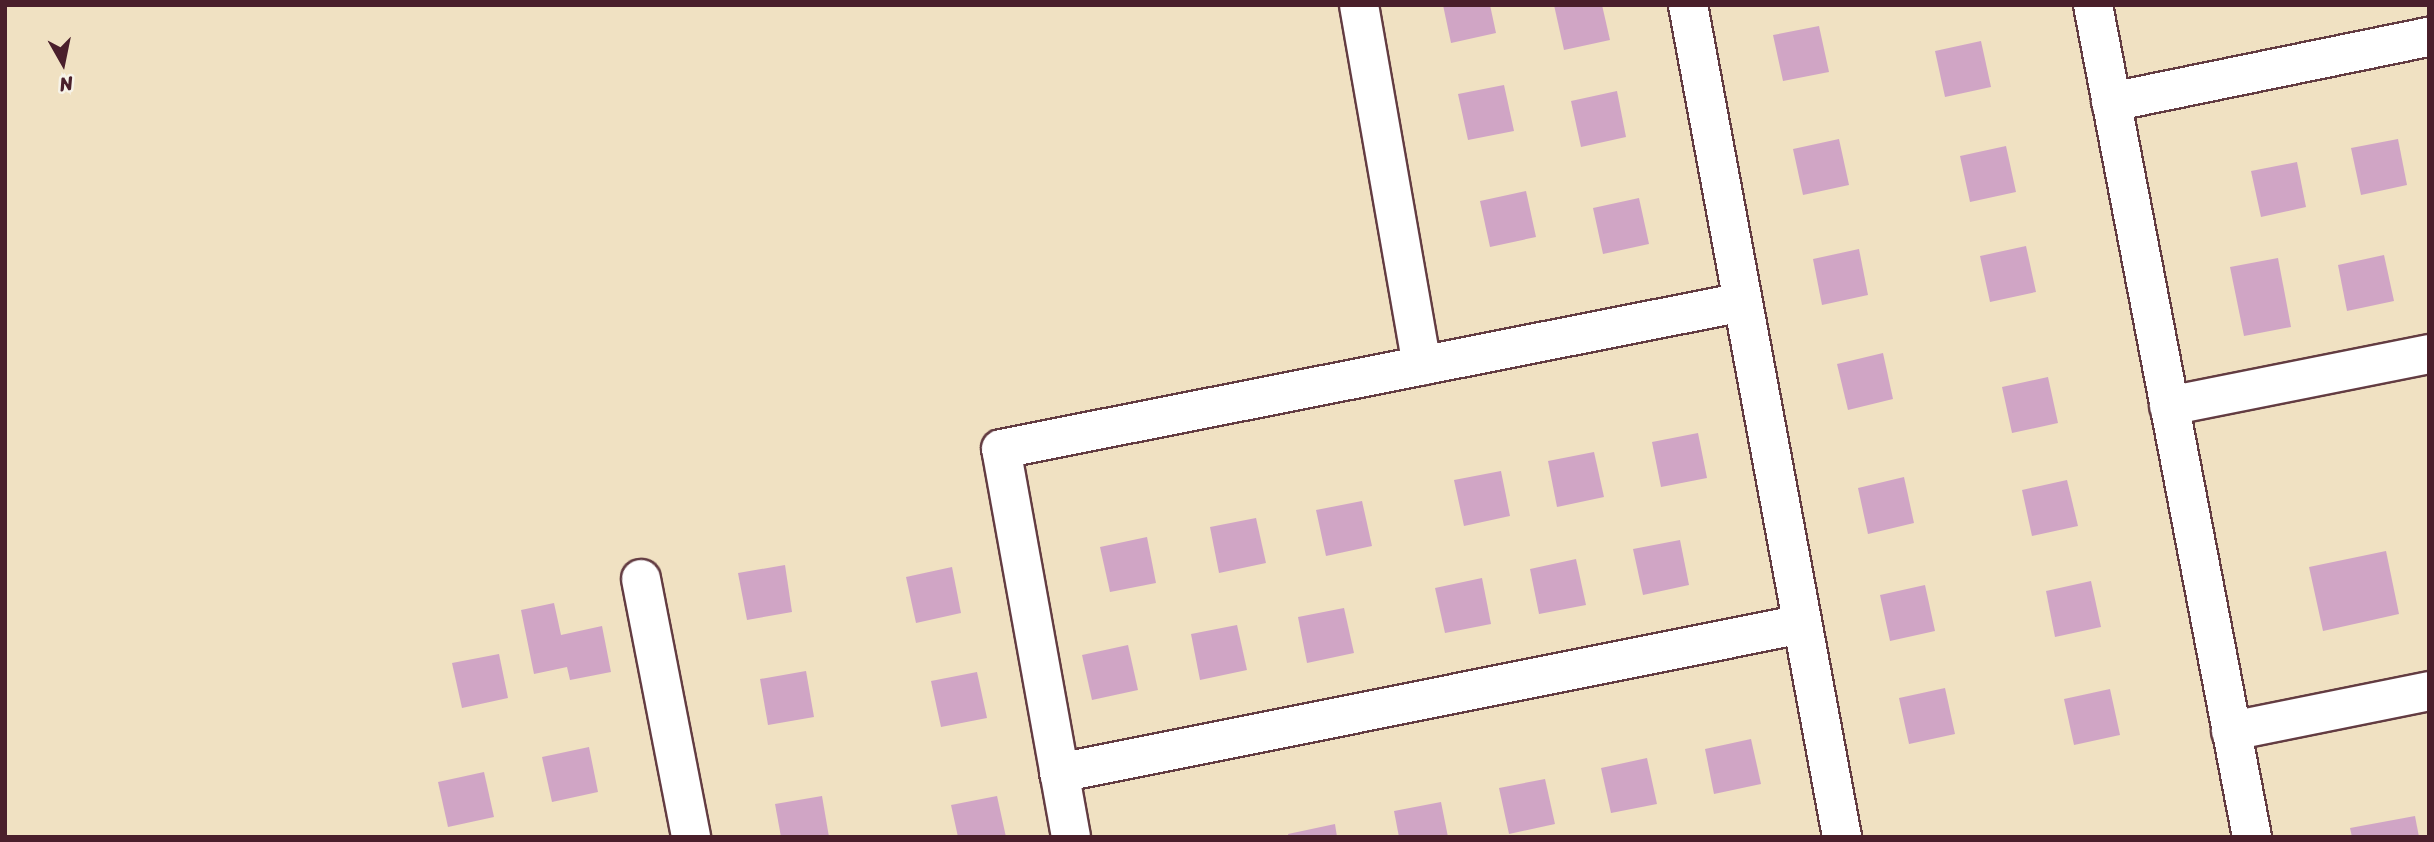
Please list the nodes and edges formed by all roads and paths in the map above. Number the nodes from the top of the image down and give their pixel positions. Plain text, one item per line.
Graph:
1 (1359, 5) edge
2 (1688, 5) edge
3 (2093, 5) edge
4 (2429, 37) edge
5 (2111, 102) junction
6 (1743, 302) junction
7 (2429, 354) edge
8 (1422, 366) junction
9 (2169, 406) junction
10 (641, 579) dead end
11 (1802, 624) junction
12 (2429, 691) edge
13 (2231, 731) junction
14 (1059, 774) junction
15 (691, 837) edge
16 (1071, 837) edge
17 (1842, 837) edge
18 (2252, 837) edge

1 - 8 street
2 - 6 street
3 - 5 street
4 - 5 street
5 - 9 street
6 - 8 street
6 - 11 street
7 - 9 street
8 - 14 street
9 - 13 street
10 - 15 street
11 - 14 street
11 - 17 street
12 - 13 street
13 - 18 street
14 - 16 street

